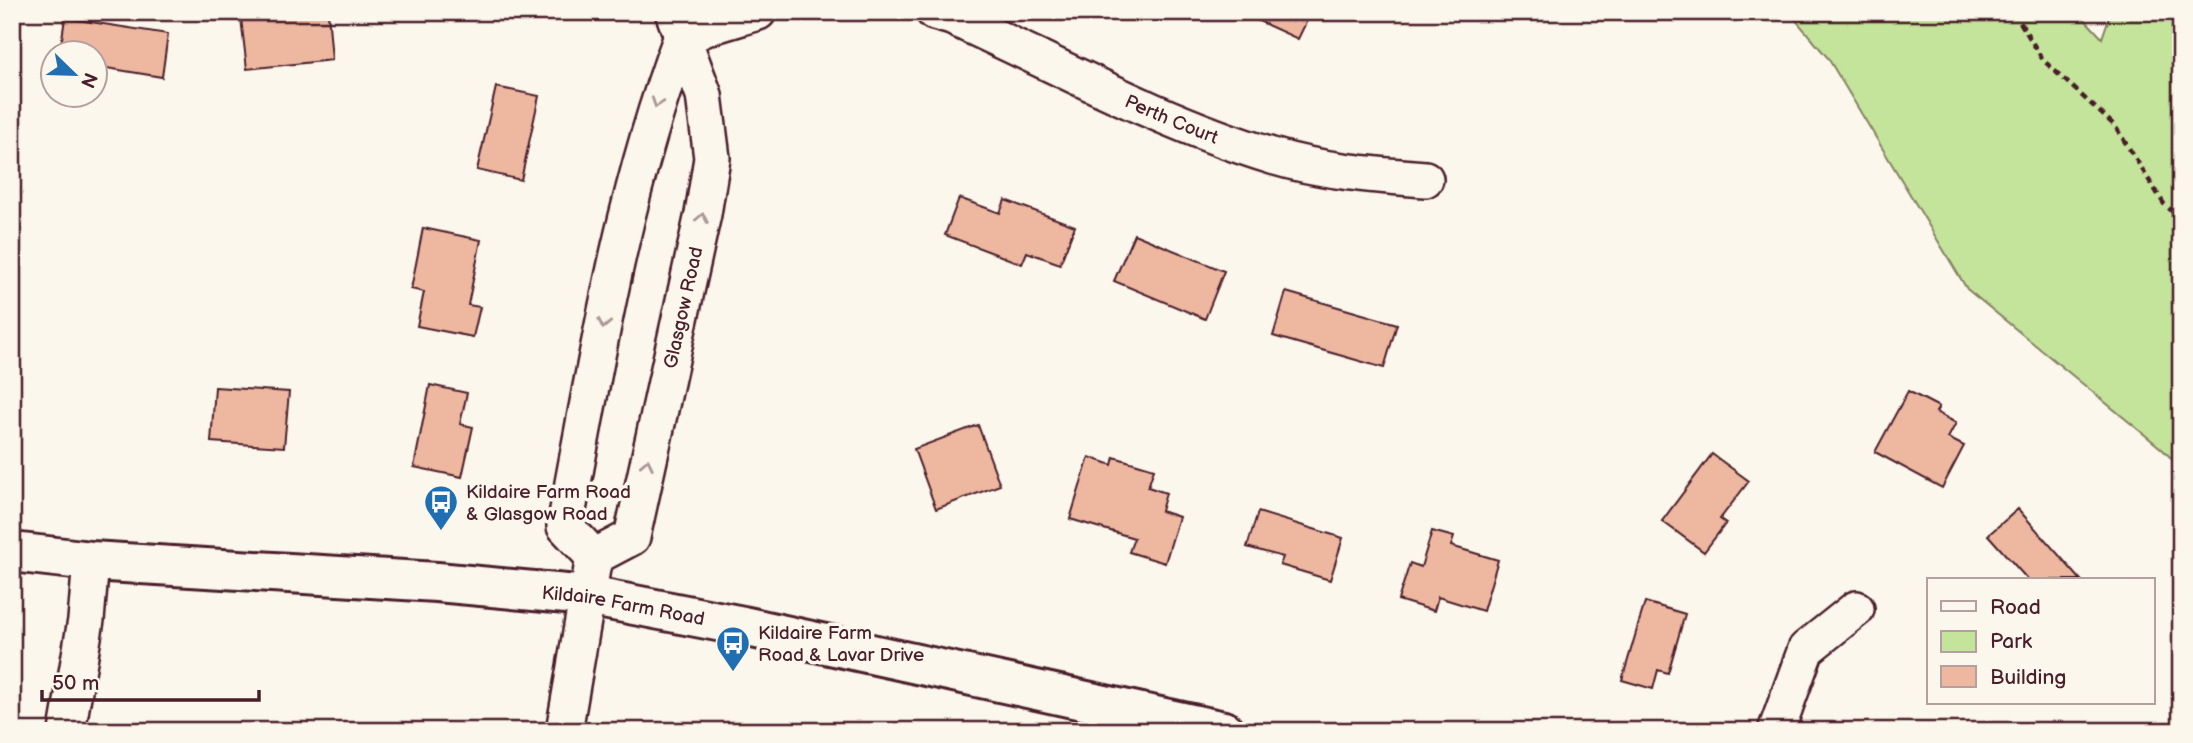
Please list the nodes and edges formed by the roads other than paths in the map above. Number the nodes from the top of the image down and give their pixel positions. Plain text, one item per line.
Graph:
1 (758, 12) edge
2 (934, 12) edge
3 (677, 25) edge
4 (1425, 180) dead end
5 (12, 552) edge
6 (594, 557) junction
7 (90, 561) junction
8 (588, 596) junction
9 (1856, 608) dead end
10 (67, 731) edge
11 (564, 731) edge
12 (1224, 731) edge
13 (1776, 731) edge

1 - 3 street
2 - 4 street, Perth Court
3 -> 6 street
6 -> 3 street, Glasgow Road
5 - 7 main road, Kildaire Farm Road
6 - 8 street
7 - 8 main road, Kildaire Farm Road
7 - 10 street
8 - 11 street
8 - 12 main road, Kildaire Farm Road
9 - 13 street

